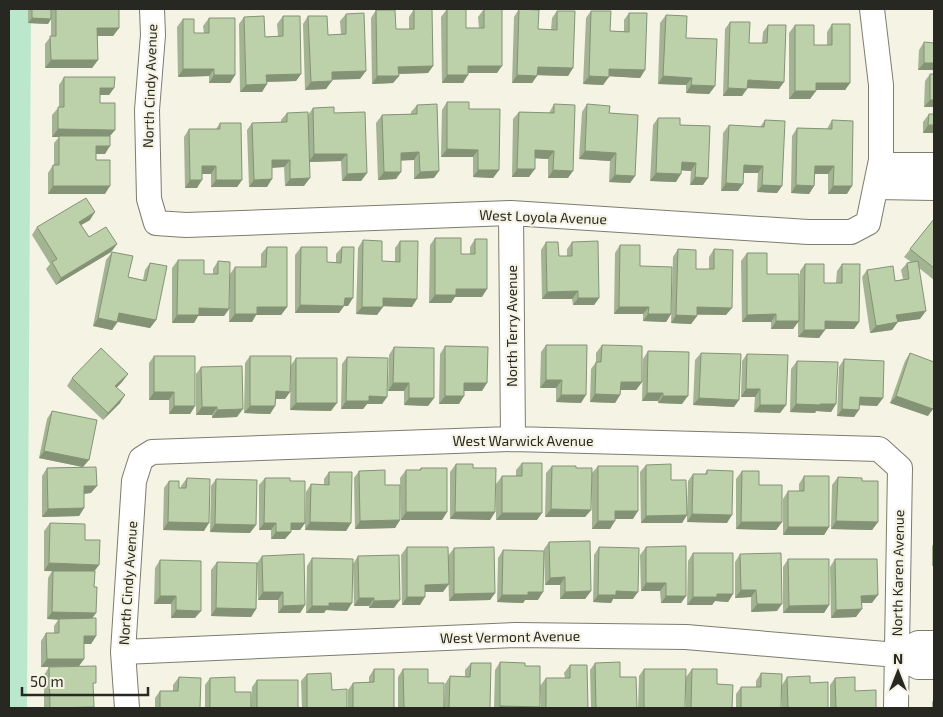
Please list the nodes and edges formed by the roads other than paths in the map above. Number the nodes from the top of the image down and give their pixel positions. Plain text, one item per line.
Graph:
1 (152, 9) edge
2 (872, 9) edge
3 (881, 164) junction
4 (934, 165) edge
5 (876, 187) junction
6 (934, 188) edge
7 (511, 213) junction
8 (156, 223) joint
9 (513, 439) junction
10 (141, 459) joint
11 (900, 468) joint
12 (934, 643) edge
13 (123, 652) junction
14 (897, 655) junction
15 (934, 667) edge
16 (127, 708) edge
17 (896, 708) edge

1 - 8 street, North Cindy Avenue
2 - 3 street
3 - 4 street
3 - 5 street
5 - 6 street
5 - 7 street, West Loyola Avenue
7 - 8 street, West Loyola Avenue
7 - 9 street, North Terry Avenue
9 - 10 street, West Warwick Avenue
9 - 11 street, West Warwick Avenue
10 - 13 street, North Cindy Avenue
11 - 14 street, North Karen Avenue
12 - 14 street
13 - 14 street, West Vermont Avenue
13 - 16 street, North Cindy Avenue
14 - 15 street, West Vermont Avenue
14 - 17 street, North Karen Avenue

